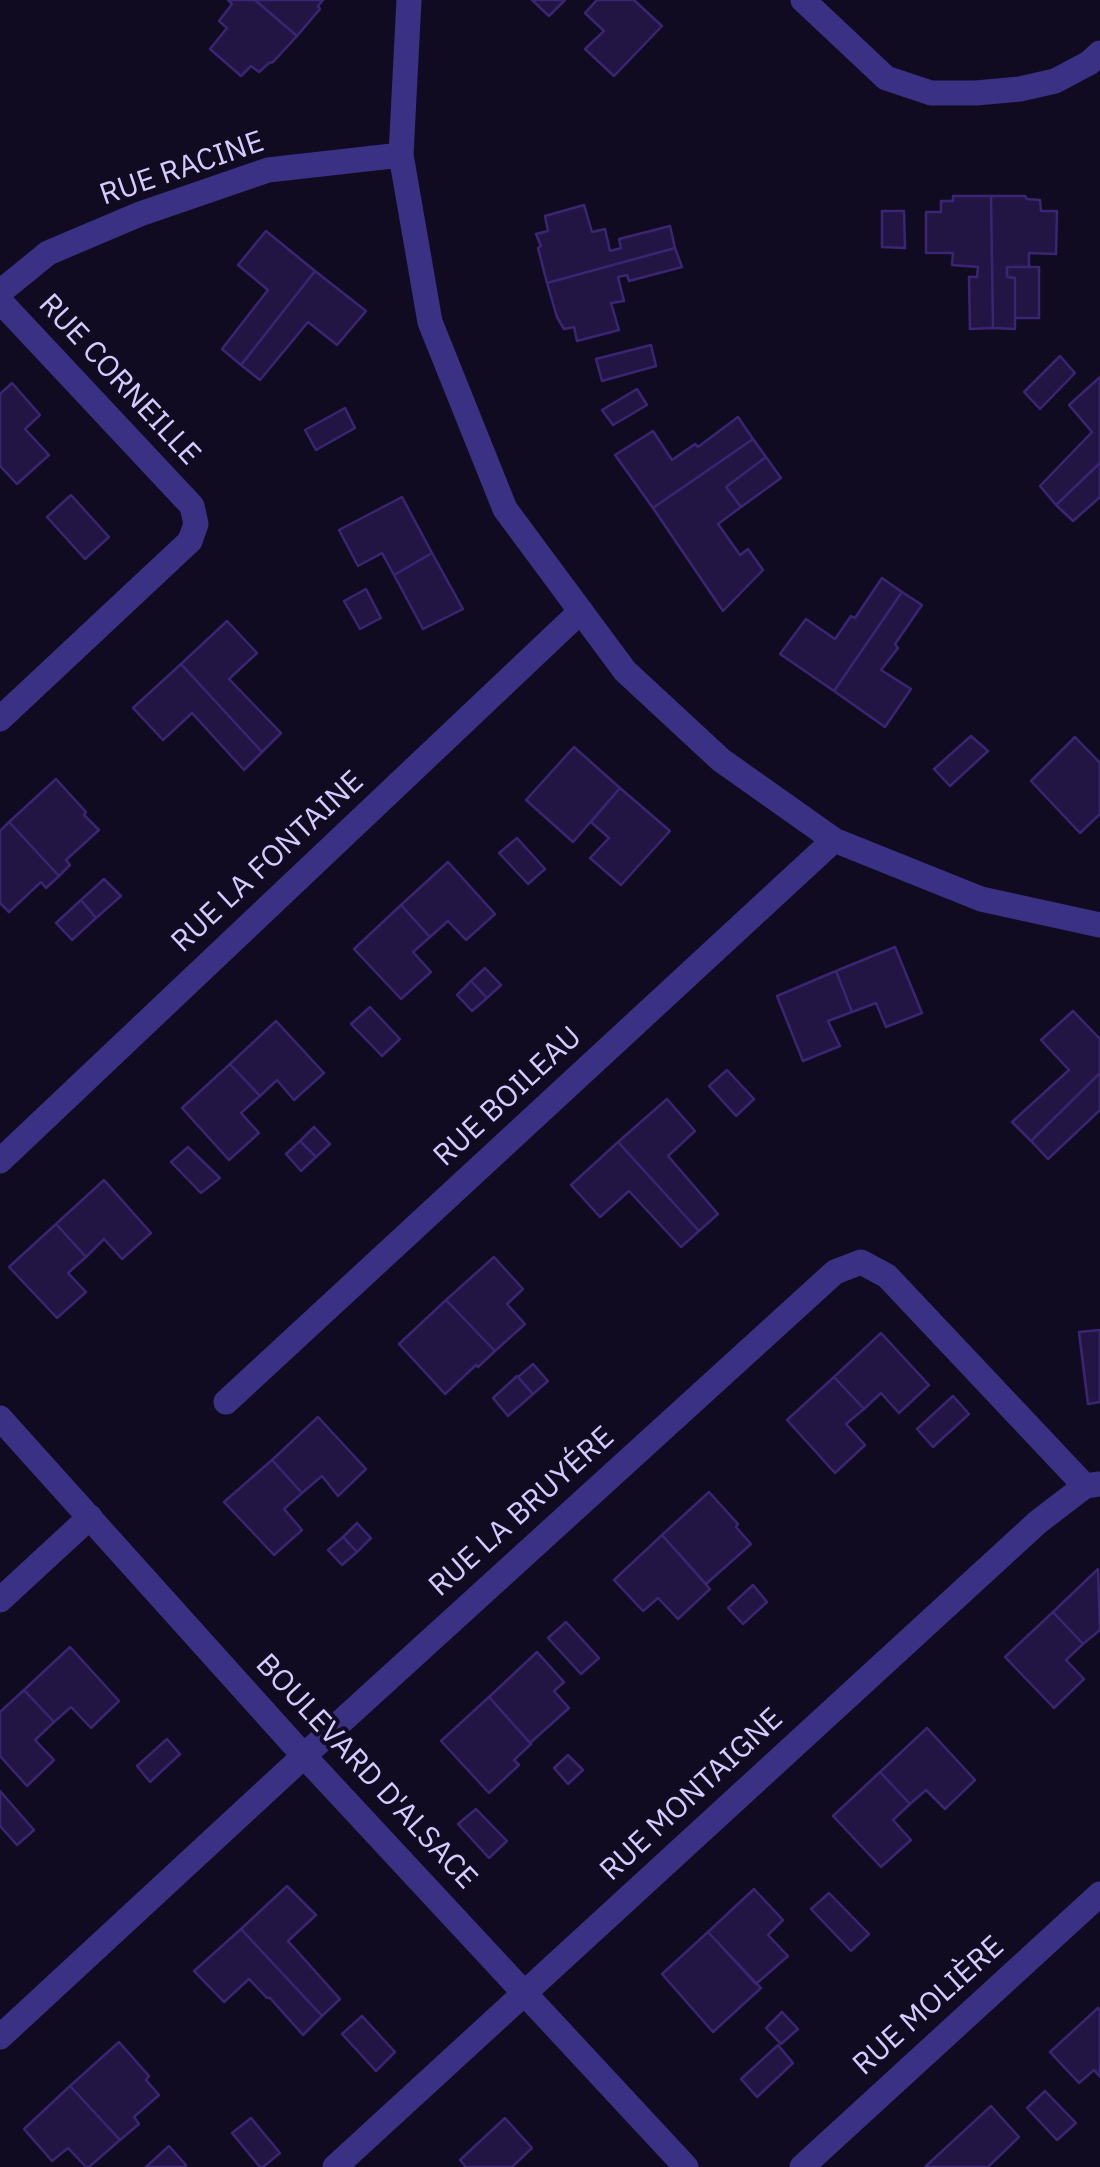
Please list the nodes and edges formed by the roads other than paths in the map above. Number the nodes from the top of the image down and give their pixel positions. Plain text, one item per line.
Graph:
1 (409, 0) edge
2 (803, 0) edge
3 (1100, 52) edge
4 (402, 155) junction
5 (0, 292) edge
6 (0, 302) edge
7 (580, 610) junction
8 (0, 719) edge
9 (834, 840) junction
10 (1100, 925) edge
11 (0, 1161) edge
12 (226, 1402) dead end
13 (0, 1418) edge
14 (1093, 1485) edge
15 (90, 1518) junction
16 (0, 1600) edge
17 (304, 1756) junction
18 (1100, 1894) edge
19 (525, 1992) junction
20 (0, 2038) edge
21 (335, 2167) edge
22 (686, 2167) edge
23 (802, 2167) edge

1 - 4 street
2 - 3 street
4 - 5 street, RUE RACINE
4 - 7 street
6 - 8 street, RUE CORNEILLE
7 - 9 street
7 - 11 street, RUE LA FONTAINE
9 - 10 street
9 - 12 street, RUE BOILEAU
13 - 15 street, BOULEVARD D'ALSACE
14 - 17 street, RUE LA BRUYÉRE
14 - 19 street, RUE MONTAIGNE
15 - 16 street
15 - 17 street, BOULEVARD D'ALSACE
17 - 19 street, BOULEVARD D'ALSACE
17 - 20 street, RUE LA BRUYÉRE
18 - 23 street, RUE MOLIÈRE
19 - 21 street, RUE MONTAIGNE
19 - 22 street, BOULEVARD D'ALSACE

